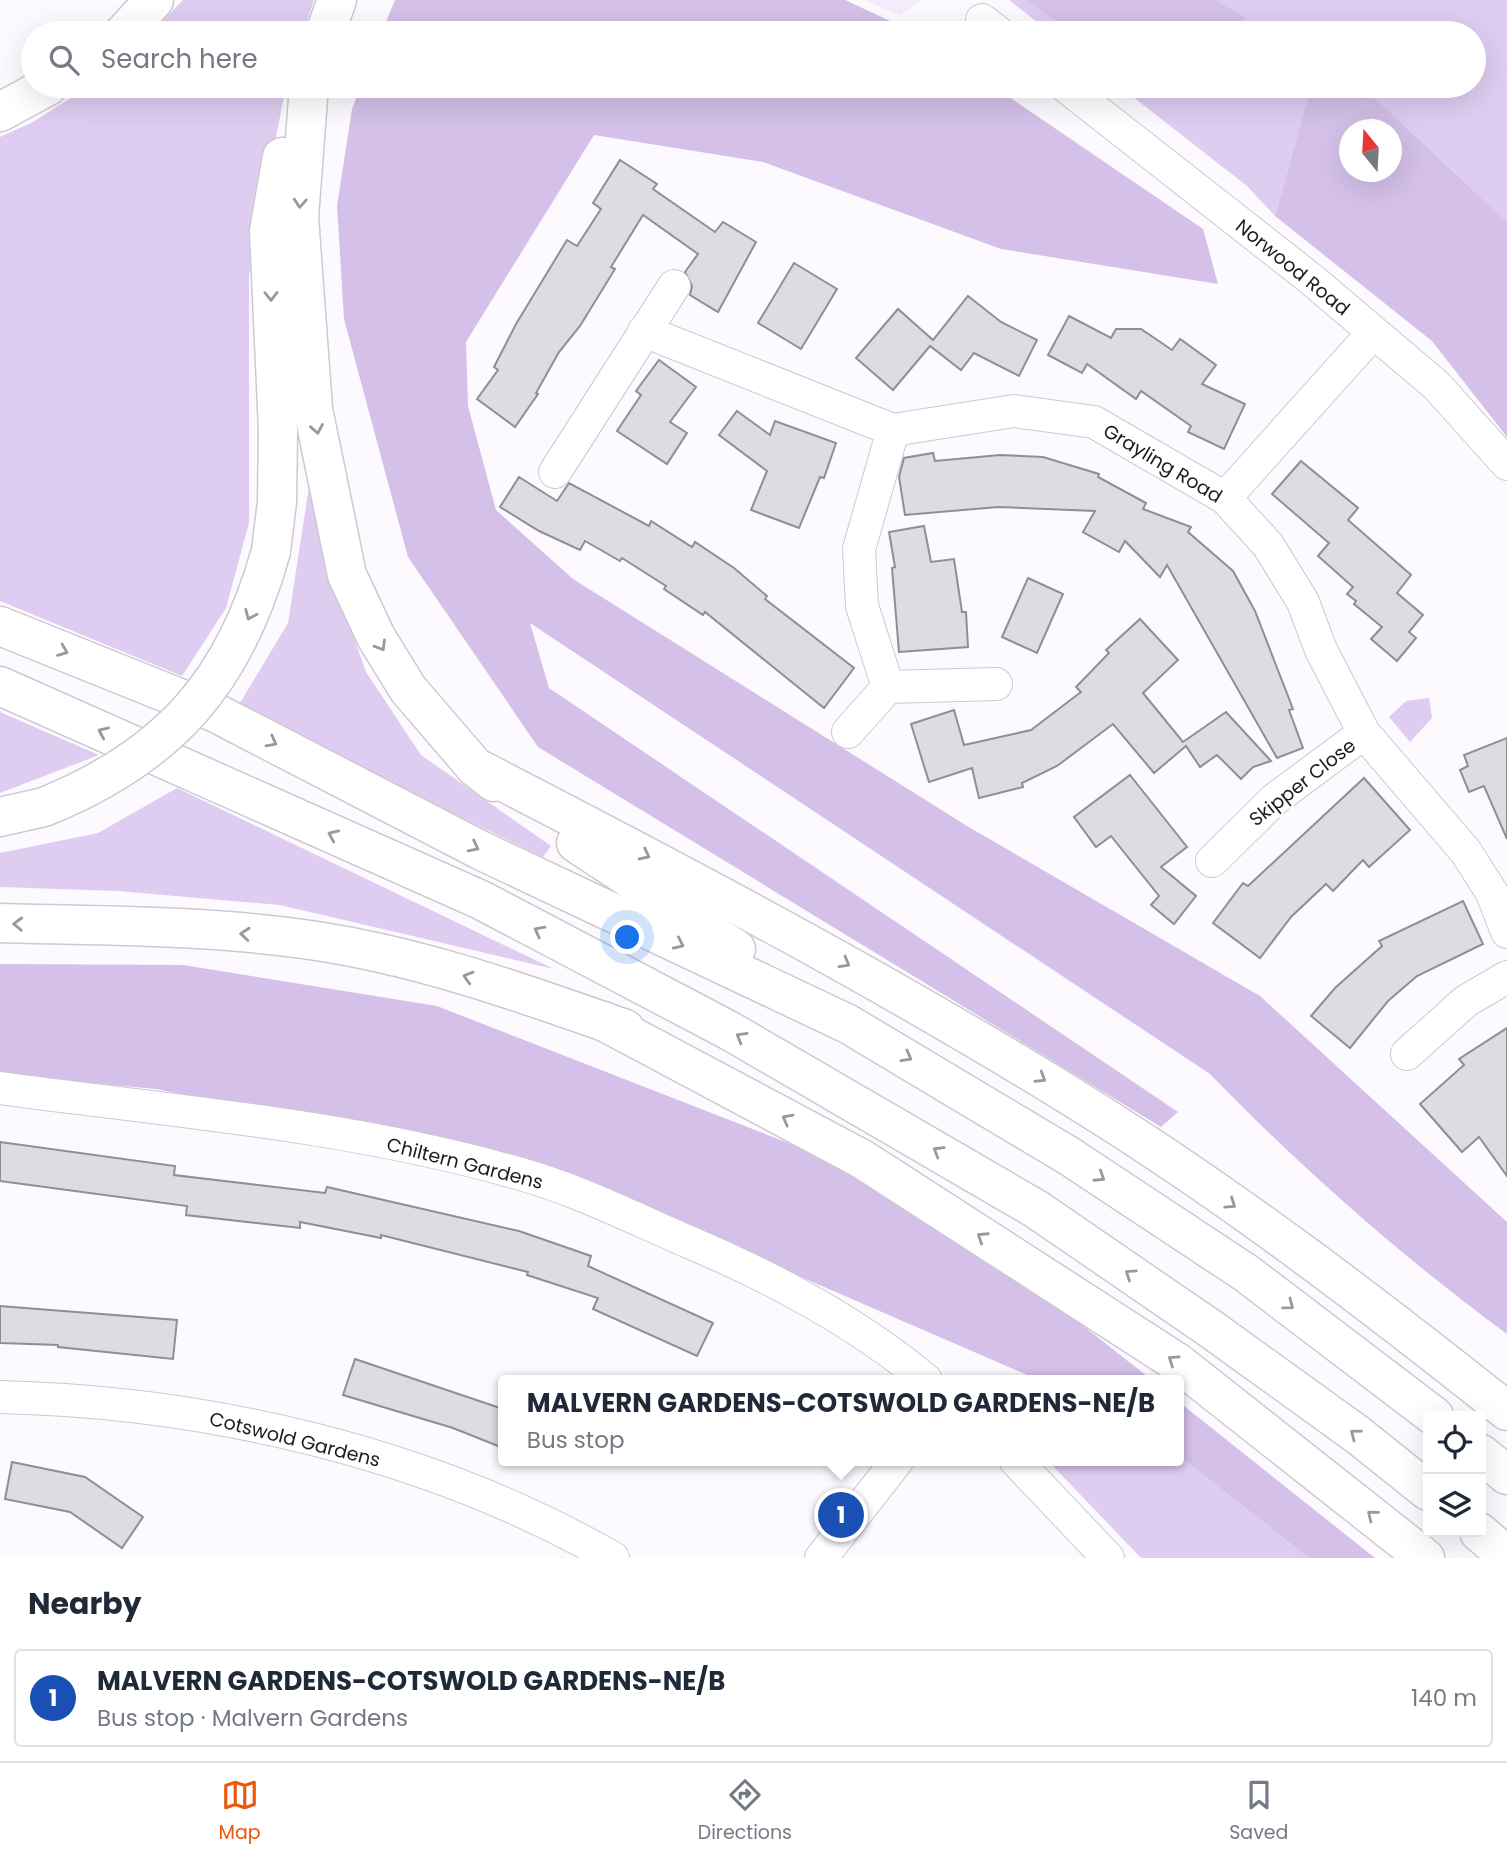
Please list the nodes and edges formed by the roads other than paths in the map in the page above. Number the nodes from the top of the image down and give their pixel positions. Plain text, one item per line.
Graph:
1 (154, 0) edge
2 (337, 0) edge
3 (135, 21) edge
4 (329, 21) edge
5 (26, 98) edge
6 (303, 98) edge
7 (307, 98) edge
8 (1080, 98) edge
9 (0, 112) edge
10 (674, 286) dead end
11 (644, 331) junction
12 (1373, 333) junction
13 (893, 430) junction
14 (1507, 464) edge
15 (555, 472) dead end
16 (1225, 498) junction
17 (0, 626) edge
18 (996, 684) dead end
19 (0, 686) edge
20 (888, 687) junction
21 (848, 732) dead end
22 (1364, 733) junction
23 (475, 767) junction
24 (0, 817) edge
25 (1212, 861) dead end
26 (0, 923) edge
27 (1507, 932) edge
28 (1507, 976) edge
29 (603, 1021) junction
30 (848, 1024) junction
31 (1407, 1054) dead end
32 (0, 1088) edge
33 (885, 1120) junction
34 (919, 1375) edge
35 (0, 1397) edge
36 (1427, 1411) edge
37 (1507, 1411) edge
38 (1486, 1458) edge
39 (893, 1466) edge
40 (1021, 1466) edge
41 (1507, 1475) edge
42 (1423, 1487) edge
43 (1485, 1537) edge
44 (1507, 1556) edge
45 (613, 1558) edge
46 (821, 1558) edge
47 (1108, 1558) edge
48 (1425, 1558) edge

1 - 3 highway
2 - 4 highway
5 - 9 highway
6 -> 24 highway, bridge
7 -> 23 highway
8 - 12 street, Norwood Road
10 - 11 street
11 - 13 street
11 - 15 street
12 - 14 street, Norwood Road
12 - 16 street
13 - 16 street, Grayling Road
13 - 20 street
16 - 22 street, Grayling Road
17 -> 30 highway
18 - 20 street
33 -> 19 highway
20 - 21 street
22 - 25 street, Skipper Close
22 - 27 street, Grayling Road
23 - 30 highway
23 -> 37 highway
29 -> 26 highway
28 - 31 street
29 - 33 highway
48 -> 29 highway
30 -> 36 highway
32 - 34 street, Chiltern Gardens
42 -> 33 highway
35 - 45 street, Cotswold Gardens
38 - 41 highway
39 - 46 street
40 - 47 street
43 - 44 highway

